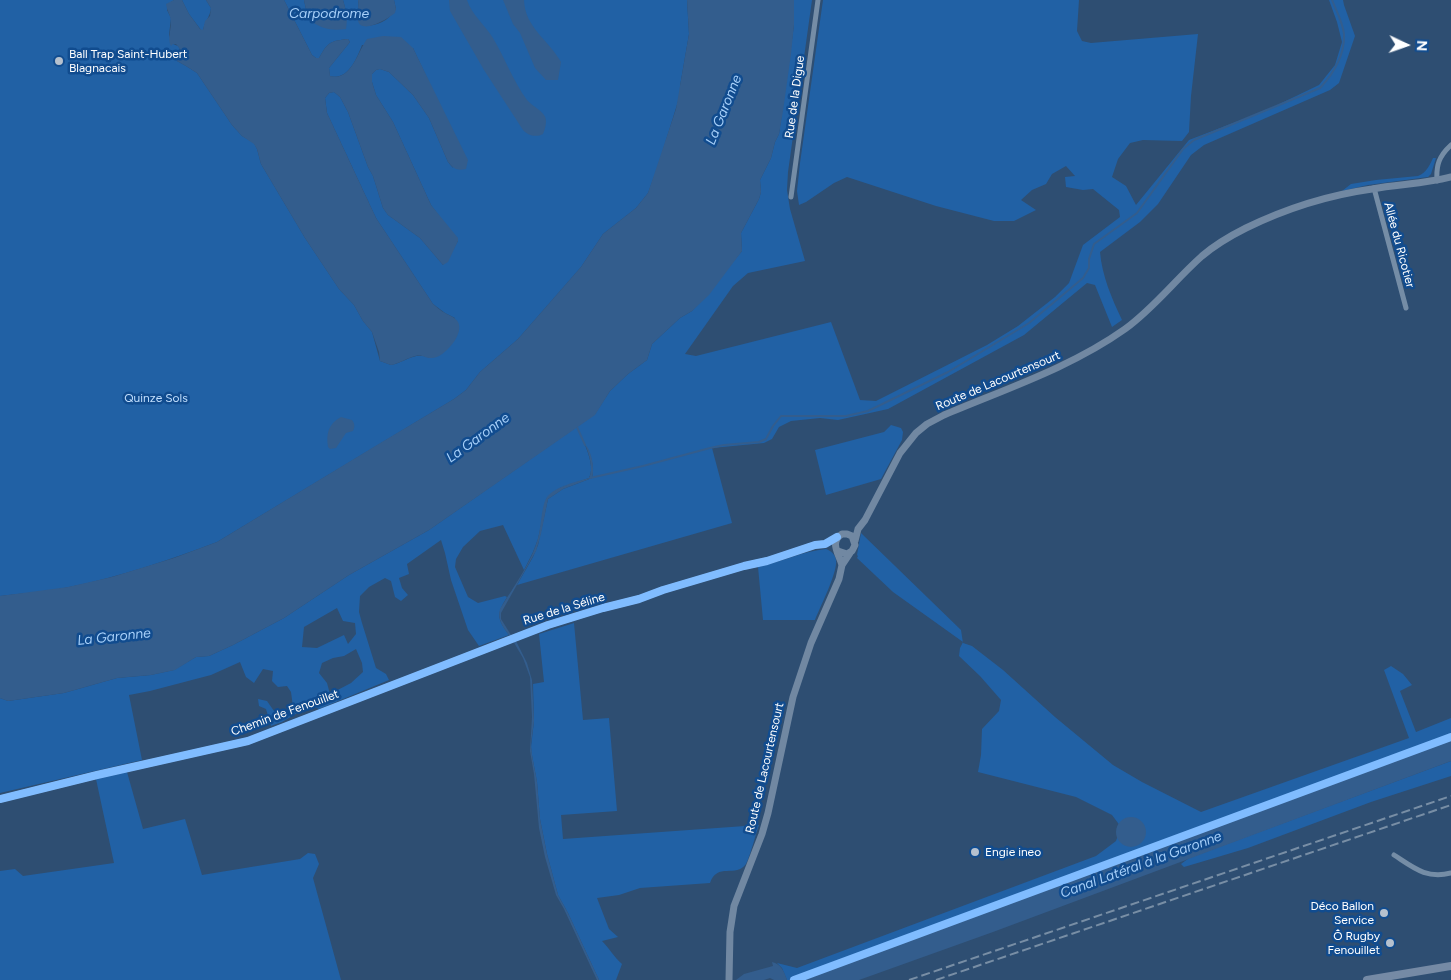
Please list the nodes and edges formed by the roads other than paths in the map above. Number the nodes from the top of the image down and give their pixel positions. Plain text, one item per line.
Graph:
1 (818, 0) edge
2 (1451, 145) edge
3 (1451, 177) edge
4 (1437, 180) junction
5 (1374, 188) junction
6 (791, 197) dead end
7 (1406, 308) dead end
8 (858, 529) junction
9 (845, 533) junction
10 (837, 537) junction
11 (855, 541) junction
12 (825, 544) junction
13 (837, 550) junction
14 (850, 553) junction
15 (842, 565) junction
16 (512, 638) joint
17 (0, 799) edge
18 (1394, 855) dead end
19 (1451, 873) edge
20 (1451, 966) edge
21 (729, 980) edge
22 (1367, 980) edge

1 - 6 street, Rue de la Digue
2 - 4 street
3 - 4 main road, Route de Lacourtensourt
4 - 5 main road, Route de Lacourtensourt
5 - 7 street, Allée du Ricotier
5 - 8 main road, Route de Lacourtensourt
8 - 9 main road
8 - 11 main road, Route de Lacourtensourt
9 - 10 main road
9 - 11 main road
10 - 12 main road, Rue de la Séline
10 - 13 main road
11 - 14 main road, Route de Lacourtensourt
12 - 13 main road
12 - 16 main road, Rue de la Séline
13 - 14 main road
13 - 15 main road
14 - 15 main road, Route de Lacourtensourt
15 - 21 main road, Route de Lacourtensourt
16 - 17 main road, Chemin de Fenouillet
18 - 19 street
20 - 22 main road

